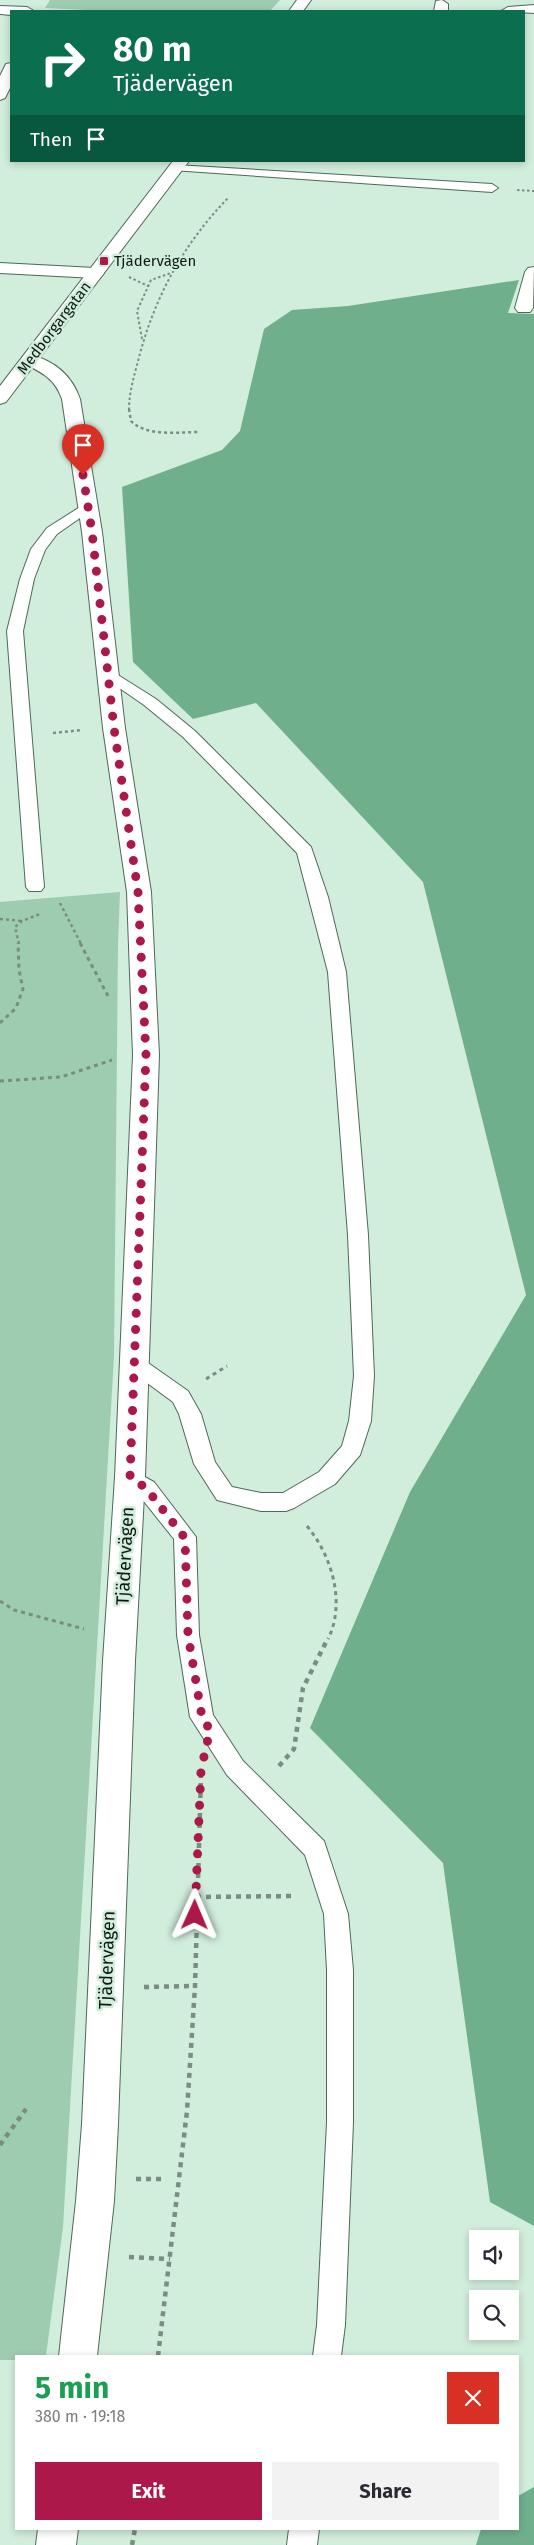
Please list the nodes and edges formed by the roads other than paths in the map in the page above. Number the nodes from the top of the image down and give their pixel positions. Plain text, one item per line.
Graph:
1 (534, 8) edge
2 (517, 10) edge
3 (10, 70) edge
4 (0, 95) edge
5 (178, 165) edge
6 (492, 188) dead end
7 (0, 268) edge
8 (534, 272) edge
9 (95, 274) junction
10 (524, 308) dead end
11 (31, 360) junction
12 (0, 398) edge
13 (88, 506) junction
14 (110, 675) junction
15 (34, 888) road end
16 (134, 1363) junction
17 (130, 1477) junction
18 (78, 2355) edge
19 (326, 2355) edge
20 (58, 2530) edge
21 (304, 2530) edge
22 (56, 2545) edge
23 (302, 2545) edge

1 - 2 street
3 - 4 street
5 - 6 lane
5 - 9 street, Medborgargatan
7 - 9 street
8 - 10 street
9 - 11 street, Medborgargatan
11 - 12 street, Medborgargatan
11 - 13 street, Tjädervägen
13 - 14 street, Tjädervägen
13 - 15 lane
14 - 16 street, Tjädervägen
14 - 16 lane
16 - 17 street, Tjädervägen
17 - 18 street, Tjädervägen
17 - 19 lane
20 - 22 street
21 - 23 lane

